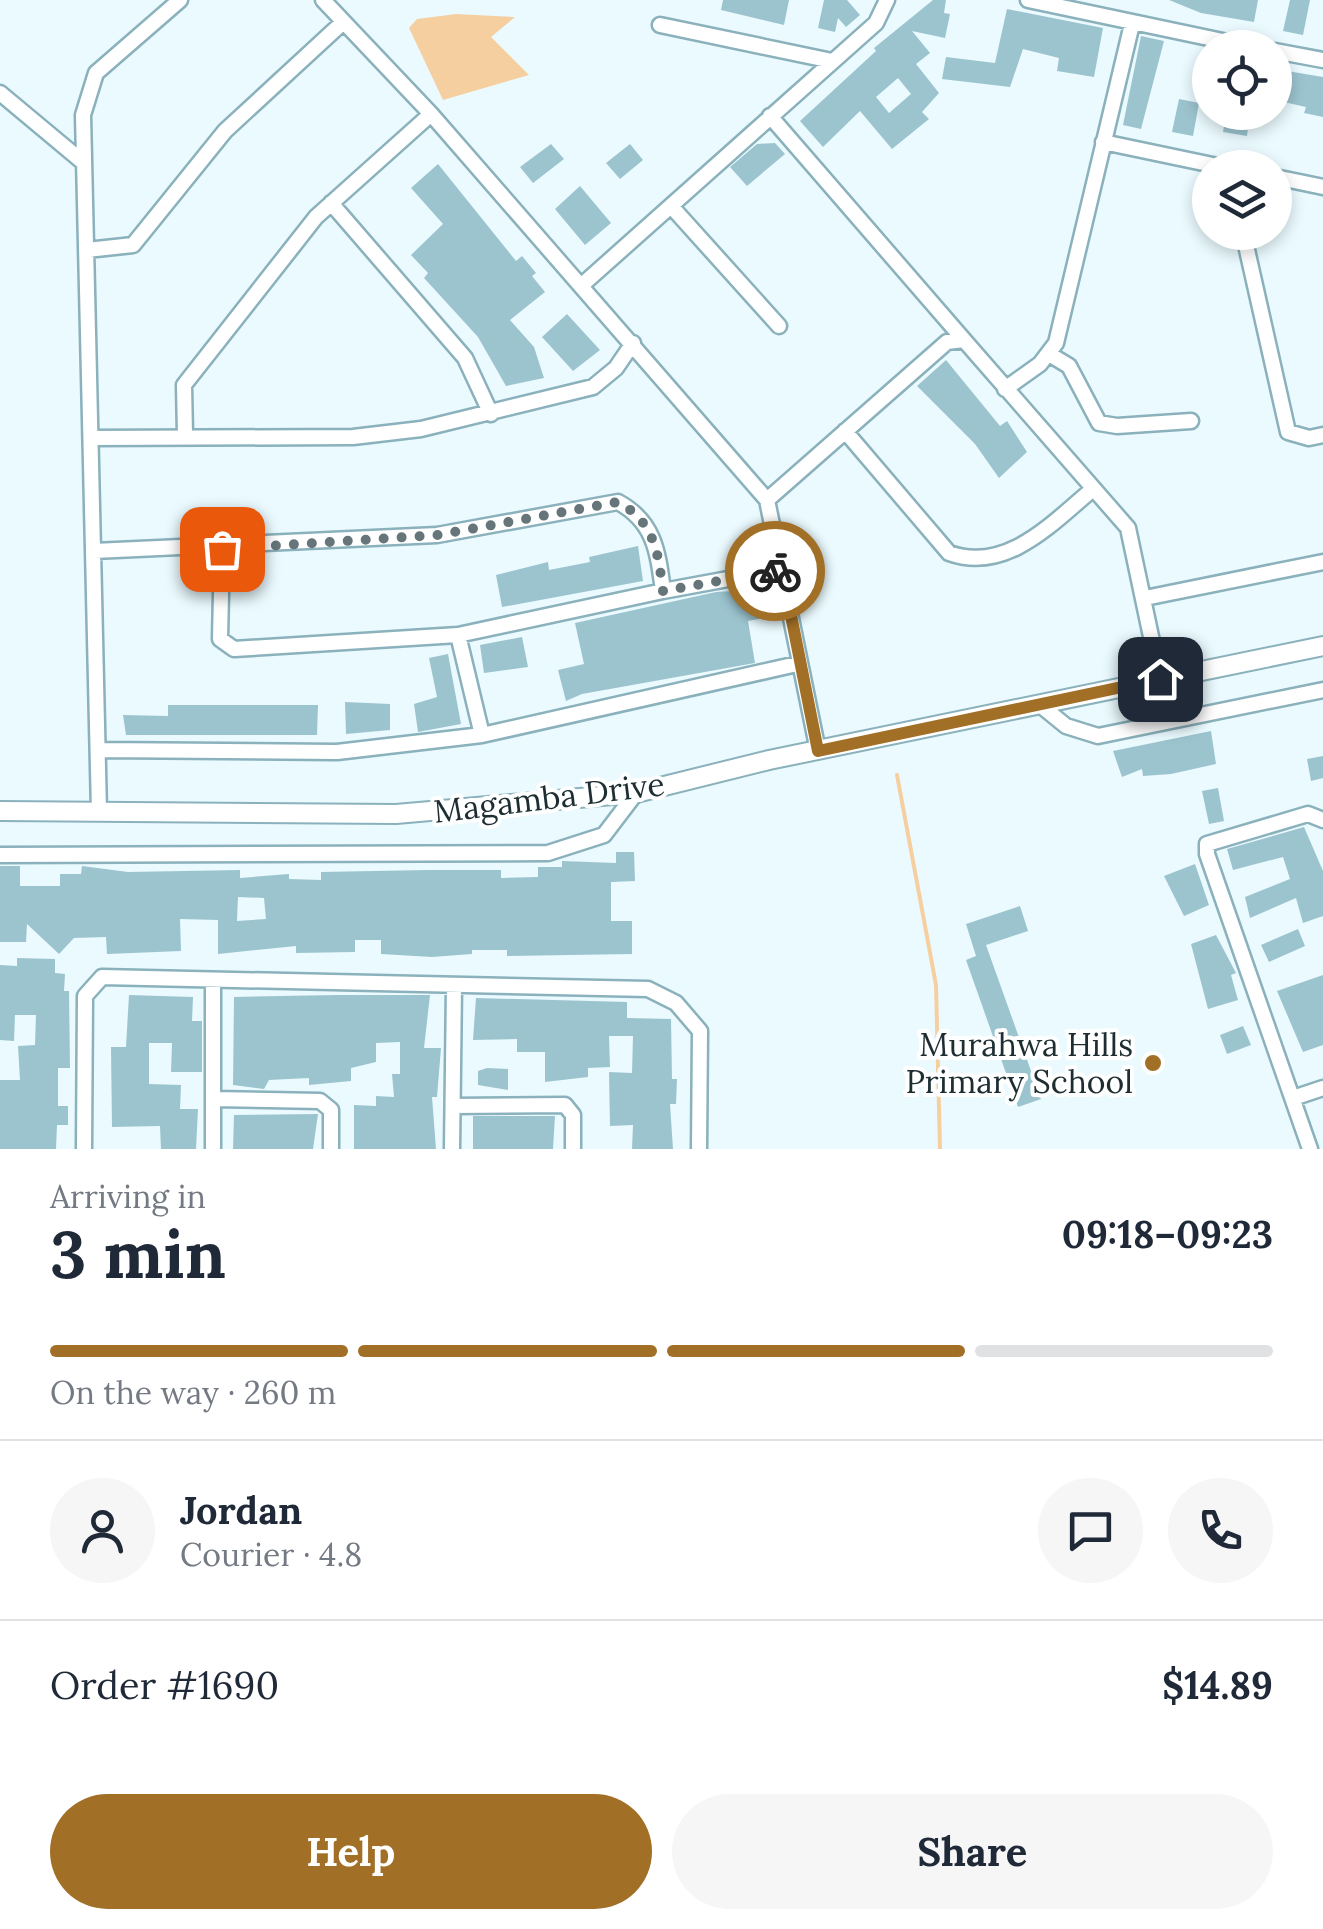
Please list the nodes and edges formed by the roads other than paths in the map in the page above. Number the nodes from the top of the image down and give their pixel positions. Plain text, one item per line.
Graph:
1 (180, 0) edge
2 (323, 0) edge
3 (886, 0) edge
4 (1028, 0) edge
5 (341, 24) junction
6 (1132, 24) junction
7 (660, 25) dead end
8 (1192, 36) edge
9 (1292, 54) edge
10 (1323, 60) edge
11 (832, 61) junction
12 (0, 93) edge
13 (432, 114) junction
14 (770, 116) junction
15 (1103, 142) junction
16 (1192, 161) edge
17 (84, 163) junction
18 (1292, 181) edge
19 (1323, 187) edge
20 (331, 202) junction
21 (670, 206) junction
22 (87, 250) junction
23 (1247, 250) edge
24 (582, 285) junction
25 (779, 326) dead end
26 (964, 340) junction
27 (633, 343) junction
28 (1048, 354) junction
29 (1006, 389) junction
30 (491, 414) junction
31 (1191, 421) dead end
32 (844, 431) junction
33 (185, 434) junction
34 (1323, 435) edge
35 (92, 438) junction
36 (1093, 488) junction
37 (767, 500) junction
38 (222, 549) junction
39 (94, 551) junction
40 (1323, 562) edge
41 (782, 570) junction
42 (663, 591) junction
43 (1145, 598) junction
44 (458, 635) junction
45 (1323, 646) edge
46 (797, 664) junction
47 (1160, 679) junction
48 (1323, 690) edge
49 (1039, 704) junction
50 (482, 735) junction
51 (99, 750) junction
52 (818, 751) junction
53 (636, 793) junction
54 (0, 811) edge
55 (99, 812) junction
56 (1323, 820) edge
57 (0, 856) edge
58 (213, 980) junction
59 (454, 984) junction
60 (1323, 1088) edge
61 (1294, 1098) junction
62 (214, 1099) junction
63 (453, 1106) junction
64 (84, 1149) edge
65 (214, 1149) edge
66 (331, 1149) edge
67 (452, 1149) edge
68 (573, 1149) edge
69 (698, 1149) edge
70 (1310, 1149) edge

1 - 17 street
2 - 5 street
3 - 11 street
4 - 6 street
5 - 13 street
5 - 22 street
6 - 8 street
6 - 15 street
7 - 11 street
9 - 10 street
11 - 14 street
12 - 17 street
13 - 20 street
13 - 24 street
14 - 21 street
14 - 26 street
15 - 16 street
15 - 28 street
17 - 22 street
18 - 19 street
20 - 30 street
20 - 33 street
21 - 24 street
21 - 25 street
22 - 35 street
23 - 34 street
24 - 27 street
26 - 29 street
26 - 32 street
27 - 30 street
27 - 37 street
28 - 29 street
28 - 31 street
29 - 36 street
30 - 33 street
32 - 36 street
32 - 37 street
33 - 35 street
35 - 39 street
36 - 43 street
37 - 41 street
38 - 39 street
38 - 42 street
38 - 44 street
39 - 51 street
40 - 43 street
41 - 42 street
41 - 46 street
42 - 44 street
43 - 47 street
44 - 50 street
45 - 47 street, Magamba Drive
46 - 50 street
46 - 52 street
47 - 49 street, Magamba Drive
48 - 49 street
49 - 52 street, Magamba Drive
50 - 51 street
51 - 55 street
52 - 53 street, Magamba Drive
53 - 55 street, Magamba Drive
53 - 57 street
54 - 55 street, Magamba Drive
56 - 61 street
58 - 59 street
58 - 62 street
58 - 64 street
59 - 63 street
59 - 69 street
60 - 61 street
61 - 70 street
62 - 65 street
62 - 66 street
63 - 67 street
63 - 68 street

